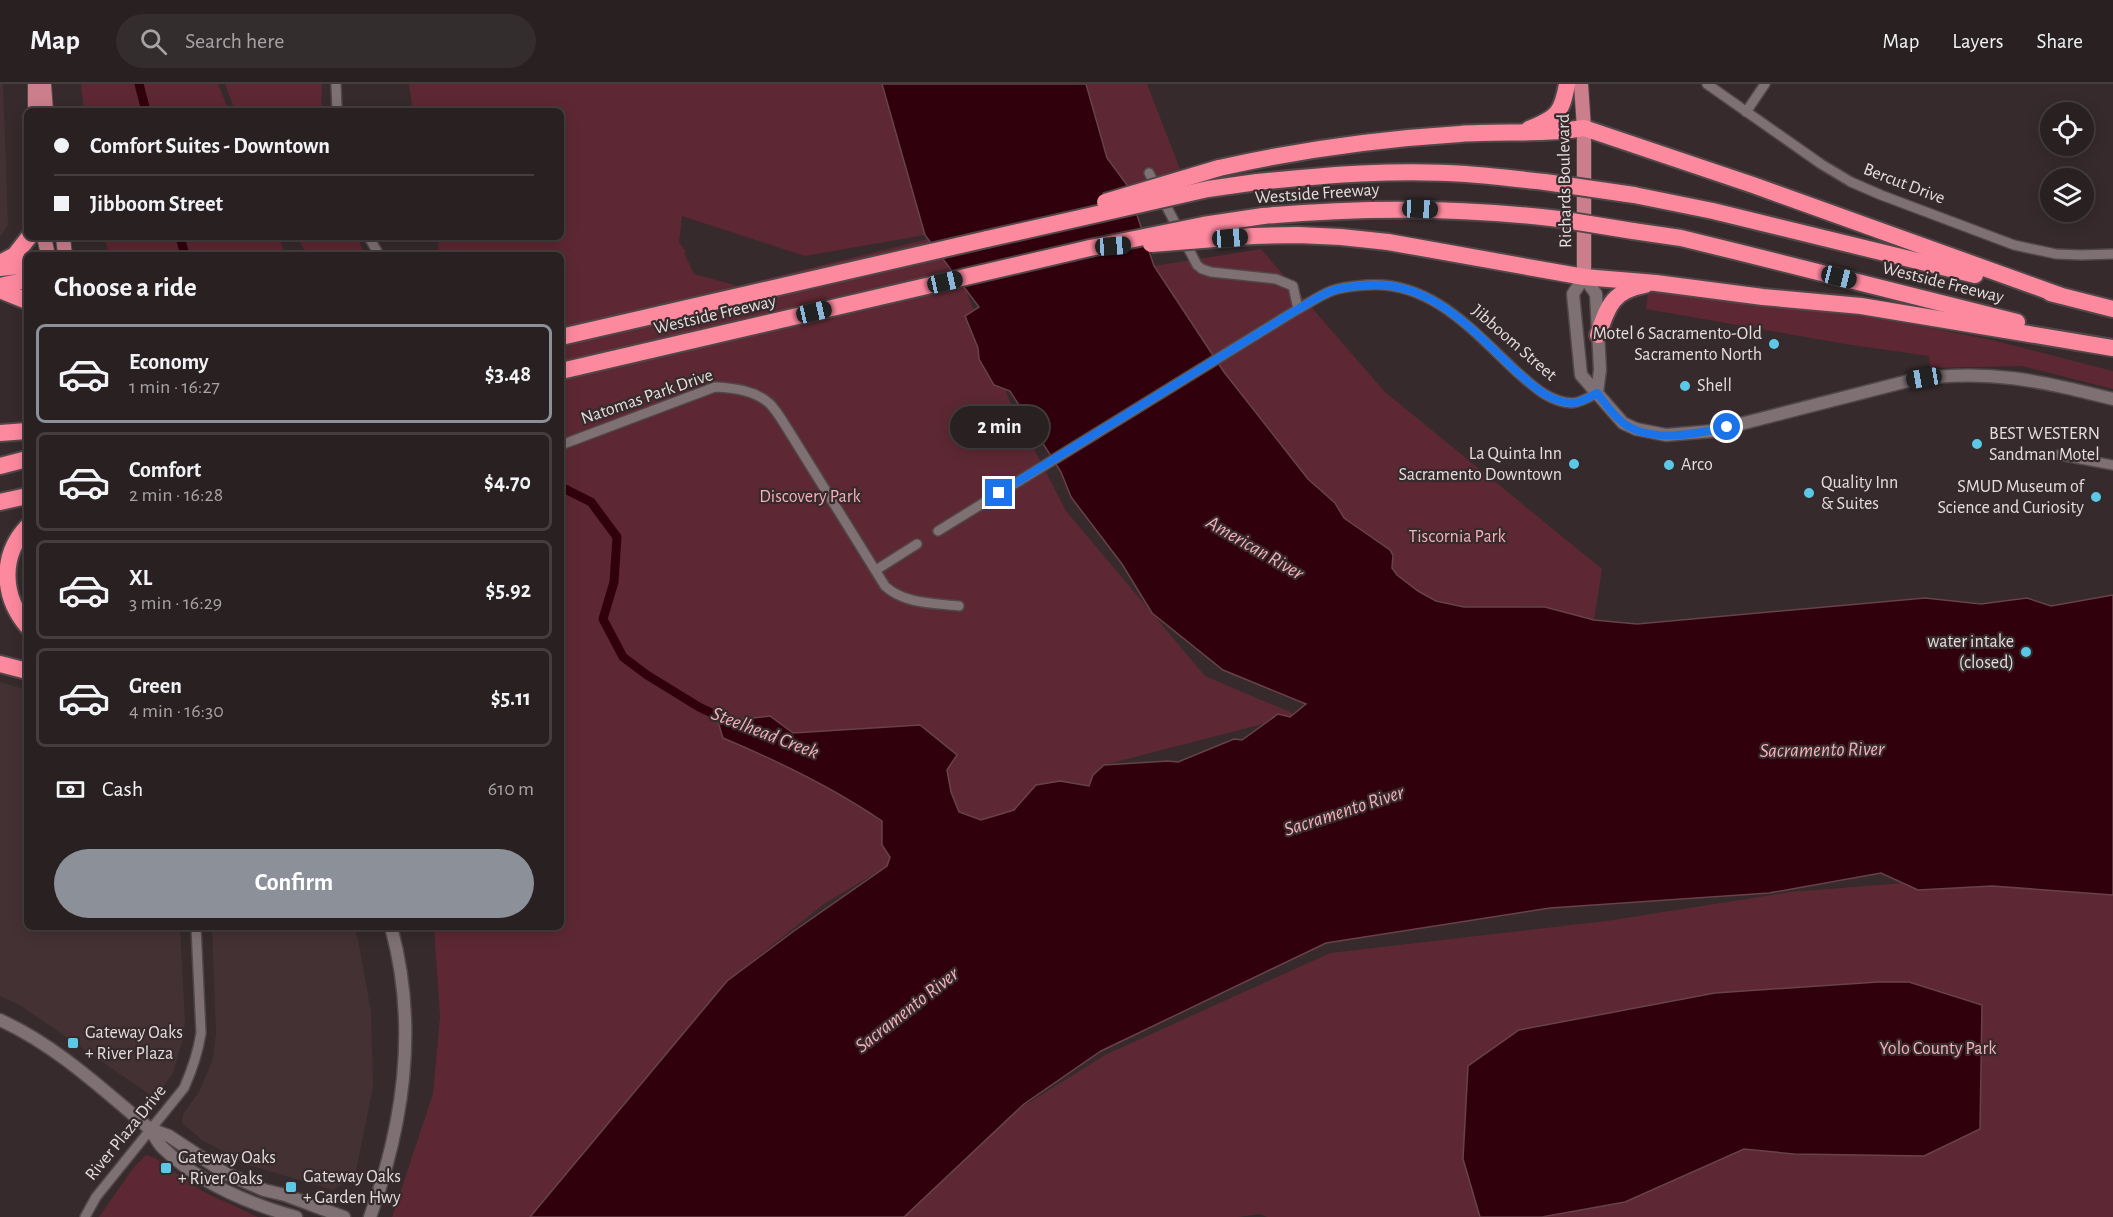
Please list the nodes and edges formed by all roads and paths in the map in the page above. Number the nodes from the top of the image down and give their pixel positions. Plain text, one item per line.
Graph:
1 (35, 84) edge
2 (44, 84) edge
3 (336, 84) edge
4 (1568, 84) edge
5 (1581, 84) edge
6 (1587, 84) edge
7 (1707, 84) edge
8 (1765, 84) edge
9 (1582, 100) junction
10 (35, 108) edge
11 (46, 108) edge
12 (337, 108) edge
13 (1746, 112) junction
14 (1584, 128) junction
15 (1522, 131) junction
16 (1149, 173) dead end
17 (987, 239) junction
18 (27, 240) edge
19 (1090, 248) junction
20 (2113, 254) edge
21 (0, 263) edge
22 (24, 265) edge
23 (0, 268) edge
24 (1584, 277) junction
25 (24, 281) edge
26 (1656, 283) junction
27 (0, 285) edge
28 (0, 290) edge
29 (2059, 296) junction
30 (24, 300) edge
31 (1298, 309) junction
32 (2113, 309) edge
33 (1598, 335) junction
34 (564, 336) edge
35 (2113, 348) edge
36 (564, 370) edge
37 (1597, 393) junction
38 (2113, 399) edge
39 (24, 430) edge
40 (0, 433) edge
41 (564, 444) edge
42 (2059, 455) dead end
43 (24, 460) edge
44 (2113, 465) edge
45 (0, 466) edge
46 (24, 497) edge
47 (0, 502) edge
48 (24, 531) edge
49 (938, 531) dead end
50 (917, 544) dead end
51 (876, 570) junction
52 (959, 606) dead end
53 (24, 622) edge
54 (0, 664) edge
55 (24, 670) edge
56 (196, 930) edge
57 (392, 930) edge
58 (0, 1020) edge
59 (150, 1129) junction
60 (85, 1217) edge
61 (296, 1217) edge
62 (345, 1217) edge
63 (370, 1217) edge

1 - 10 main road
2 - 11 main road
3 - 12 street
4 - 15 highway
5 - 9 main road, Richards Boulevard
6 - 9 street
7 - 13 street, Bercut Drive
8 - 13 street
9 - 14 main road, Richards Boulevard
13 - 20 street, Bercut Drive
14 - 15 highway
14 - 24 main road, Richards Boulevard
14 - 29 highway
15 - 17 highway, bridge
16 - 31 street
17 - 29 highway, Westside Freeway, bridge
17 - 34 highway, Westside Freeway
18 - 21 highway
19 - 24 highway, bridge
19 - 35 highway, Westside Freeway, bridge
19 - 36 highway, Westside Freeway
22 - 23 highway
24 - 26 highway
24 - 33 street, Richards Boulevard
24 - 37 street, Richards Boulevard
25 - 27 highway
26 - 33 highway
26 - 35 highway
28 - 30 highway
29 - 32 highway, Westside Freeway
31 - 37 street, Jibboom Street
31 - 49 street, Jibboom Street
33 - 37 street, Richards Boulevard
37 - 38 street
39 - 40 highway
41 - 51 street, Natomas Park Drive
42 - 44 street
43 - 45 highway
46 - 47 highway
48 - 53 highway
50 - 51 street
51 - 52 street, Natomas Park Drive
54 - 55 highway
56 - 59 street, River Plaza Drive
57 - 63 street
58 - 59 street
59 - 60 street, River Plaza Drive
59 - 61 street
59 - 62 street

